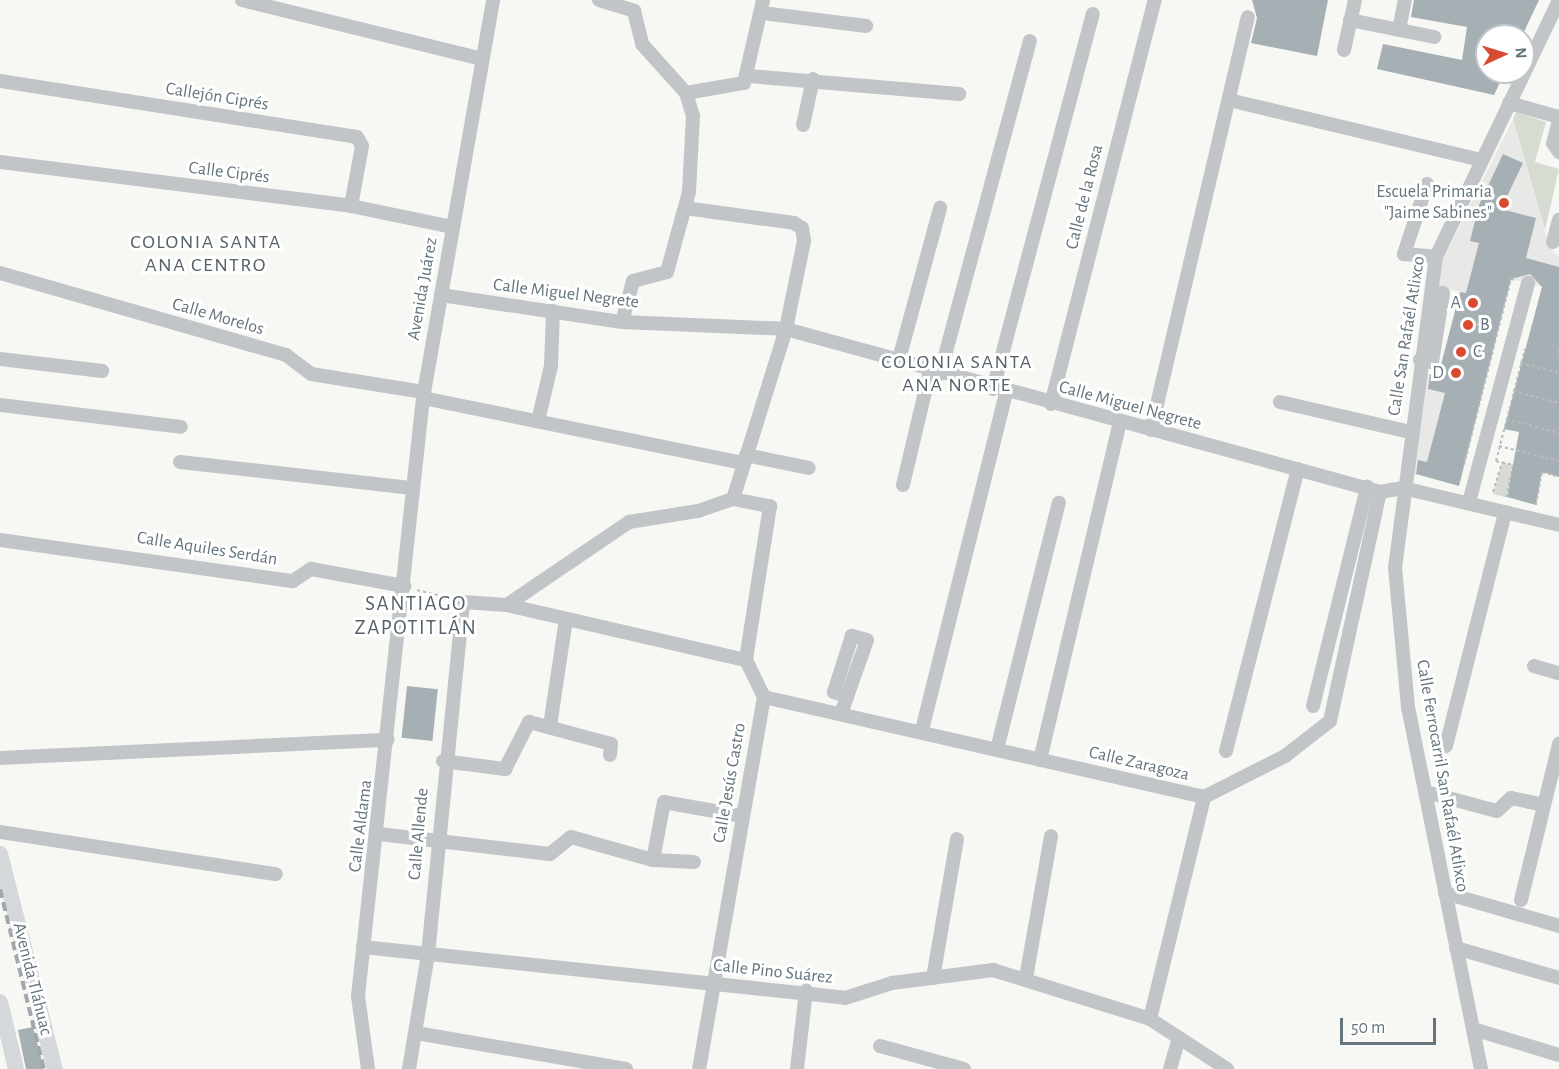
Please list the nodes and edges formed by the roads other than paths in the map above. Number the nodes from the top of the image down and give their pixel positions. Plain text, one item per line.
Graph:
1 (242, 0) edge
2 (493, 0) edge
3 (599, 0) edge
4 (1155, 0) edge
5 (1355, 0) edge
6 (1405, 0) edge
7 (1559, 0) edge
8 (762, 7) edge
9 (1092, 14) dead end
10 (1248, 17) dead end
11 (1350, 20) junction
12 (866, 27) dead end
13 (1399, 30) junction
14 (1434, 37) dead end
15 (1030, 41) dead end
16 (1344, 50) dead end
17 (482, 59) junction
18 (749, 76) junction
19 (813, 79) junction
20 (0, 81) edge
21 (686, 93) junction
22 (959, 94) dead end
23 (1229, 100) junction
24 (1509, 103) junction
25 (1559, 119) edge
26 (803, 125) dead end
27 (1559, 153) edge
28 (1480, 160) junction
29 (0, 162) edge
30 (1427, 184) dead end
31 (351, 206) junction
32 (686, 208) junction
33 (940, 208) dead end
34 (1559, 220) edge
35 (452, 227) junction
36 (1553, 242) dead end
37 (1436, 257) junction
38 (0, 273) edge
39 (1528, 283) dead end
40 (1443, 293) dead end
41 (441, 295) junction
42 (554, 311) junction
43 (622, 322) junction
44 (786, 329) junction
45 (0, 359) edge
46 (1420, 360) junction
47 (898, 363) junction
48 (102, 371) dead end
49 (935, 373) junction
50 (999, 390) junction
51 (424, 395) junction
52 (1280, 402) dead end
53 (1051, 404) junction
54 (0, 405) edge
55 (538, 421) junction
56 (1120, 422) junction
57 (181, 427) dead end
58 (1150, 430) junction
59 (1410, 432) junction
60 (745, 459) junction
61 (180, 462) dead end
62 (809, 468) dead end
63 (1298, 469) junction
64 (903, 485) dead end
65 (1366, 487) junction
66 (413, 488) junction
67 (1403, 488) junction
68 (1380, 492) junction
69 (733, 499) junction
70 (1469, 502) junction
71 (1059, 503) dead end
72 (1505, 513) junction
73 (1559, 525) edge
74 (0, 540) edge
75 (404, 586) junction
76 (507, 605) junction
77 (566, 619) junction
78 (746, 660) junction
79 (1534, 666) dead end
80 (1559, 673) edge
81 (847, 696) dead end
82 (764, 697) junction
83 (1313, 705) dead end
84 (842, 711) junction
85 (550, 726) junction
86 (922, 730) junction
87 (388, 740) junction
88 (1559, 744) edge
89 (1446, 746) dead end
90 (997, 749) junction
91 (1226, 751) dead end
92 (610, 756) dead end
93 (0, 758) edge
94 (1040, 760) junction
95 (443, 761) junction
96 (1426, 792) junction
97 (1204, 797) junction
98 (1543, 805) junction
99 (742, 816) junction
100 (0, 832) edge
101 (379, 834) junction
102 (1051, 836) dead end
103 (436, 839) junction
104 (957, 839) dead end
105 (0, 854) edge
106 (653, 860) junction
107 (694, 862) dead end
108 (276, 874) dead end
109 (1445, 893) junction
110 (1521, 900) dead end
111 (1559, 926) edge
112 (363, 947) junction
113 (1456, 948) junction
114 (428, 954) junction
115 (933, 978) junction
116 (1026, 978) junction
117 (1559, 978) edge
118 (712, 983) junction
119 (806, 992) junction
120 (0, 1002) edge
121 (1150, 1019) junction
122 (1473, 1029) junction
123 (416, 1033) junction
124 (1179, 1038) junction
125 (880, 1046) dead end
126 (1559, 1055) edge
127 (16, 1069) edge
128 (55, 1069) edge
129 (368, 1069) edge
130 (409, 1069) edge
131 (626, 1069) edge
132 (699, 1069) edge
133 (797, 1069) edge
134 (964, 1069) edge
135 (1170, 1069) edge
136 (1227, 1069) edge
137 (1481, 1069) edge

1 - 17 street
2 - 17 street, Avenida Juárez
3 - 21 street
4 - 53 street, Calle de la Rosa
5 - 11 street
6 - 13 street
7 - 24 street, Calle San Rafaél Atlixco
8 - 12 street
8 - 18 street
9 - 50 street
10 - 23 street
11 - 13 street
11 - 16 street
13 - 14 street
15 - 49 street
17 - 35 street, Avenida Juárez
18 - 19 street
18 - 21 street
19 - 22 street
19 - 26 street
20 - 31 street, Callejón Ciprés
21 - 32 street
23 - 28 street
23 - 58 street
24 - 25 street
24 - 28 street, Calle San Rafaél Atlixco
25 - 27 street
28 - 37 street, Calle San Rafaél Atlixco
29 - 31 street, Calle Ciprés
30 - 37 street
31 - 35 street, Calle Ciprés
32 - 43 street
32 - 44 street
33 - 47 street
34 - 36 street
35 - 41 street, Avenida Juárez
37 - 46 street, Calle San Rafaél Atlixco
38 - 51 street, Calle Morelos
39 - 70 street
40 - 46 street
41 - 42 street, Calle Miguel Negrete
41 - 51 street, Avenida Juárez
42 - 43 street, Calle Miguel Negrete
42 - 55 street
43 - 44 street, Calle Miguel Negrete
44 - 47 street, Calle Miguel Negrete
44 - 60 street
45 - 48 street
46 - 59 street, Calle San Rafaél Atlixco
47 - 49 street, Calle Miguel Negrete
49 - 50 street, Calle Miguel Negrete
49 - 64 street
50 - 53 street, Calle Miguel Negrete
50 - 86 street
51 - 55 street, Calle Morelos
51 - 66 street, Avenida Juárez
52 - 59 street
53 - 56 street, Calle Miguel Negrete
54 - 57 street
55 - 60 street, Calle Morelos
56 - 58 street, Calle Miguel Negrete
56 - 94 street
58 - 63 street, Calle Miguel Negrete
59 - 67 street, Calle San Rafaél Atlixco
60 - 62 street, Calle Morelos
60 - 69 street
61 - 66 street
63 - 65 street, Calle Miguel Negrete
63 - 91 street
65 - 68 street, Calle Miguel Negrete
65 - 83 street
66 - 75 street, Avenida Juárez
67 - 68 street, Calle Miguel Negrete
67 - 70 street, Calle Miguel Negrete
67 - 96 street, Calle Ferrocarril San Rafaél Atlixco
68 - 97 street, Calle Zaragoza
69 - 76 street
69 - 78 street
70 - 72 street, Calle Miguel Negrete
71 - 90 street
72 - 73 street, Calle Miguel Negrete
72 - 89 street
74 - 75 street, Calle Aquiles Serdán
75 - 87 street, Calle Aldama
76 - 77 street
76 - 95 street, Calle Allende
77 - 78 street
77 - 85 street
78 - 82 street
79 - 80 street
81 - 84 street
82 - 84 street, Calle Zaragoza
82 - 99 street, Calle Jesús Castro
84 - 86 street, Calle Zaragoza
85 - 92 street
85 - 95 street
86 - 90 street, Calle Zaragoza
87 - 93 street
87 - 101 street, Calle Aldama
88 - 98 street
90 - 94 street, Calle Zaragoza
94 - 97 street, Calle Zaragoza
95 - 103 street, Calle Allende
96 - 98 street
96 - 109 street, Calle Ferrocarril San Rafaél Atlixco
97 - 121 street
98 - 110 street
99 - 106 street
99 - 118 street, Calle Jesús Castro
100 - 108 street
101 - 103 street
101 - 112 street, Calle Aldama
102 - 116 street
103 - 106 street
103 - 114 street, Calle Allende
104 - 115 street
105 - 128 main road, Avenida Tláhuac
106 - 107 street
109 - 111 street
109 - 113 street, Calle Ferrocarril San Rafaél Atlixco
112 - 114 street, Calle Pino Suárez
112 - 129 street, Calle Aldama
113 - 117 street
113 - 122 street, Calle Ferrocarril San Rafaél Atlixco
114 - 118 street, Calle Pino Suárez
114 - 123 street, Calle Allende
115 - 116 street, Calle Pino Suárez
115 - 119 street, Calle Pino Suárez
116 - 121 street, Calle Pino Suárez
118 - 119 street, Calle Pino Suárez
118 - 132 street, Calle Jesús Castro
119 - 133 street
120 - 127 main road, Avenida Tláhuac
121 - 124 street, Calle Pino Suárez
122 - 126 street
122 - 137 street, Calle Ferrocarril San Rafaél Atlixco
123 - 130 street, Calle Allende
123 - 131 street
124 - 135 street
124 - 136 street, Calle Pino Suárez
125 - 134 street

